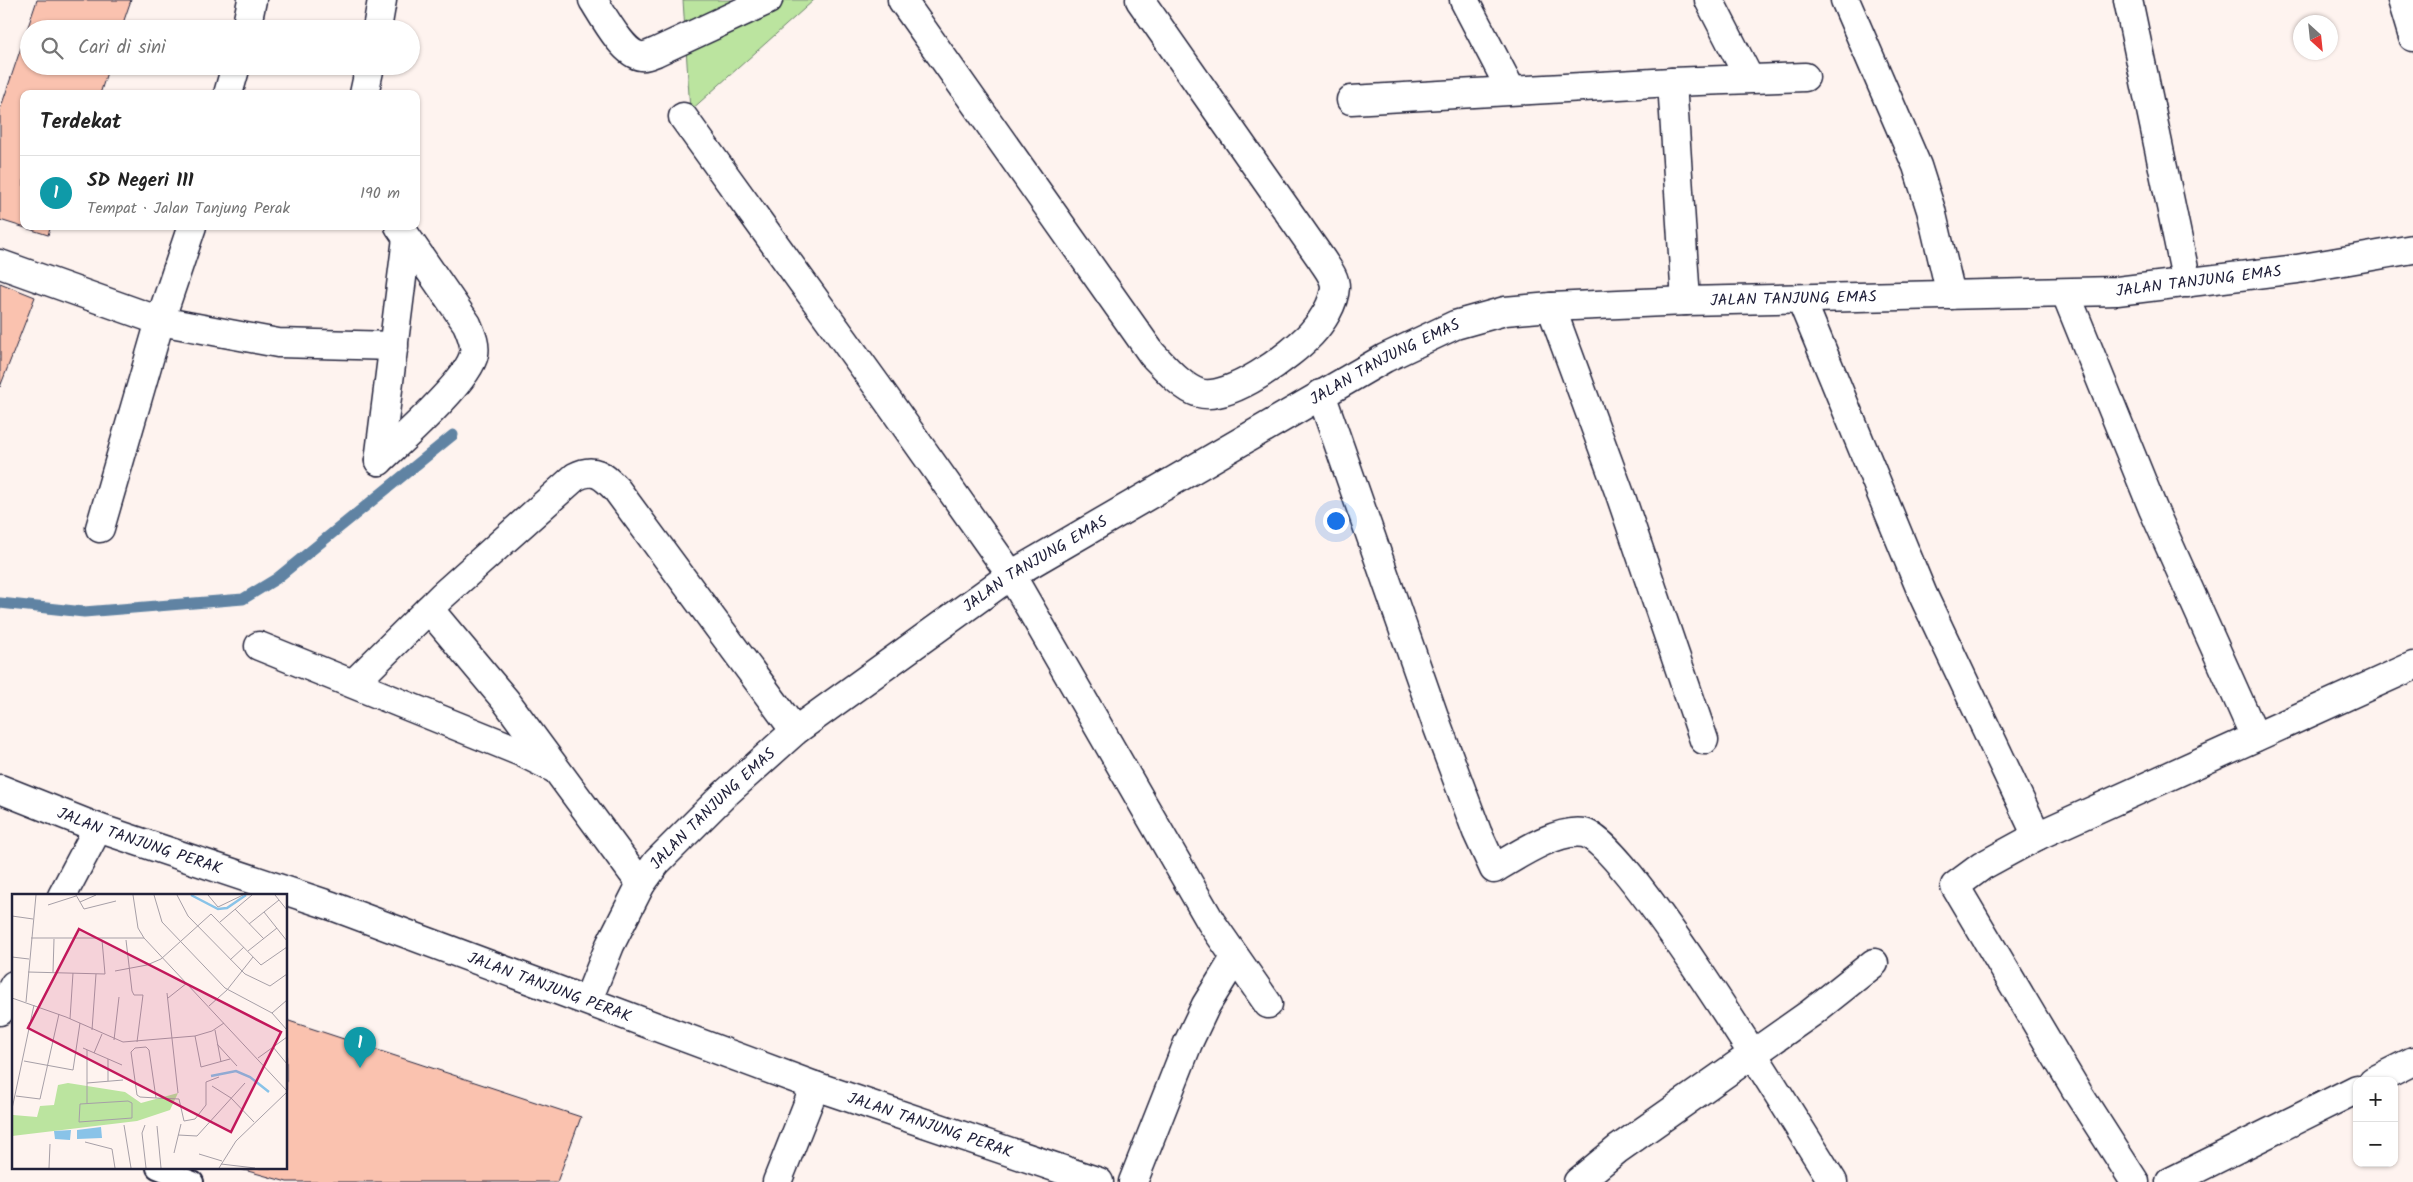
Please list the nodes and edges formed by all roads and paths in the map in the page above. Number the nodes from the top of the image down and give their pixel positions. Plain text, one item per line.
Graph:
1 (252, 0) edge
2 (382, 0) edge
3 (593, 0) edge
4 (768, 0) edge
5 (902, 0) edge
6 (1140, 0) edge
7 (1464, 0) edge
8 (1709, 0) edge
9 (1845, 0) edge
10 (2128, 0) edge
11 (2402, 0) edge
12 (248, 20) edge
13 (379, 20) edge
14 (2413, 37) edge
15 (233, 75) edge
16 (368, 75) edge
17 (1805, 77) dead end
18 (1749, 78) junction
19 (1672, 82) junction
20 (229, 90) edge
21 (365, 90) edge
22 (1511, 90) junction
23 (1351, 100) dead end
24 (683, 117) dead end
25 (191, 230) edge
26 (403, 232) edge
27 (2413, 249) edge
28 (0, 264) edge
29 (2188, 283) junction
30 (2066, 294) junction
31 (1951, 295) junction
32 (1801, 299) junction
33 (1686, 301) junction
34 (1551, 307) junction
35 (160, 321) junction
36 (394, 346) junction
37 (1321, 394) junction
38 (100, 528) dead end
39 (1010, 575) junction
40 (429, 609) junction
41 (259, 646) dead end
42 (2413, 666) edge
43 (354, 683) junction
44 (795, 731) junction
45 (2255, 737) junction
46 (1704, 740) dead end
47 (560, 772) junction
48 (0, 789) edge
49 (98, 828) junction
50 (2037, 836) junction
51 (641, 884) junction
52 (63, 894) edge
53 (1235, 958) junction
54 (1874, 963) dead end
55 (588, 1000) junction
56 (1268, 1004) dead end
57 (1754, 1054) junction
58 (2413, 1061) edge
59 (2381, 1077) edge
60 (815, 1086) junction
61 (2353, 1091) edge
62 (162, 1170) edge
63 (193, 1182) edge
64 (777, 1182) edge
65 (1099, 1182) edge
66 (1133, 1182) edge
67 (1578, 1182) edge
68 (1833, 1182) edge
69 (2135, 1182) edge
70 (2170, 1182) edge

1 - 12 street
2 - 13 street
3 - 4 street
5 - 6 street
7 - 22 street
8 - 18 street
9 - 31 street
10 - 29 street
11 - 14 street
15 - 20 street
16 - 21 street
17 - 18 street
18 - 19 street
19 - 22 street
19 - 33 street
22 - 23 street
24 - 39 street
25 - 35 street
26 - 36 street
26 - 36 street
27 - 29 street, JALAN TANJUNG EMAS
28 - 35 street
29 - 30 street, JALAN TANJUNG EMAS
30 - 31 street, JALAN TANJUNG EMAS
30 - 45 street
31 - 32 street, JALAN TANJUNG EMAS
32 - 33 street, JALAN TANJUNG EMAS
32 - 50 street
33 - 34 street, JALAN TANJUNG EMAS
34 - 37 street, JALAN TANJUNG EMAS
34 - 46 street
35 - 36 street
35 - 38 street
37 - 39 street, JALAN TANJUNG EMAS
37 - 57 street
39 - 44 street, JALAN TANJUNG EMAS
39 - 53 street
40 - 43 street
40 - 44 street
40 - 47 street
41 - 43 street
42 - 45 street
43 - 47 street
44 - 51 street, JALAN TANJUNG EMAS
45 - 50 street
47 - 51 street
48 - 49 street, JALAN TANJUNG PERAK
49 - 52 street
49 - 55 street, JALAN TANJUNG PERAK
50 - 69 street
51 - 55 street, JALAN TANJUNG EMAS
53 - 56 street
53 - 66 street
54 - 57 street
55 - 60 street, JALAN TANJUNG PERAK
57 - 67 street
57 - 68 street
58 - 59 street
60 - 64 street
60 - 65 street, JALAN TANJUNG PERAK
61 - 70 street
62 - 63 lane

